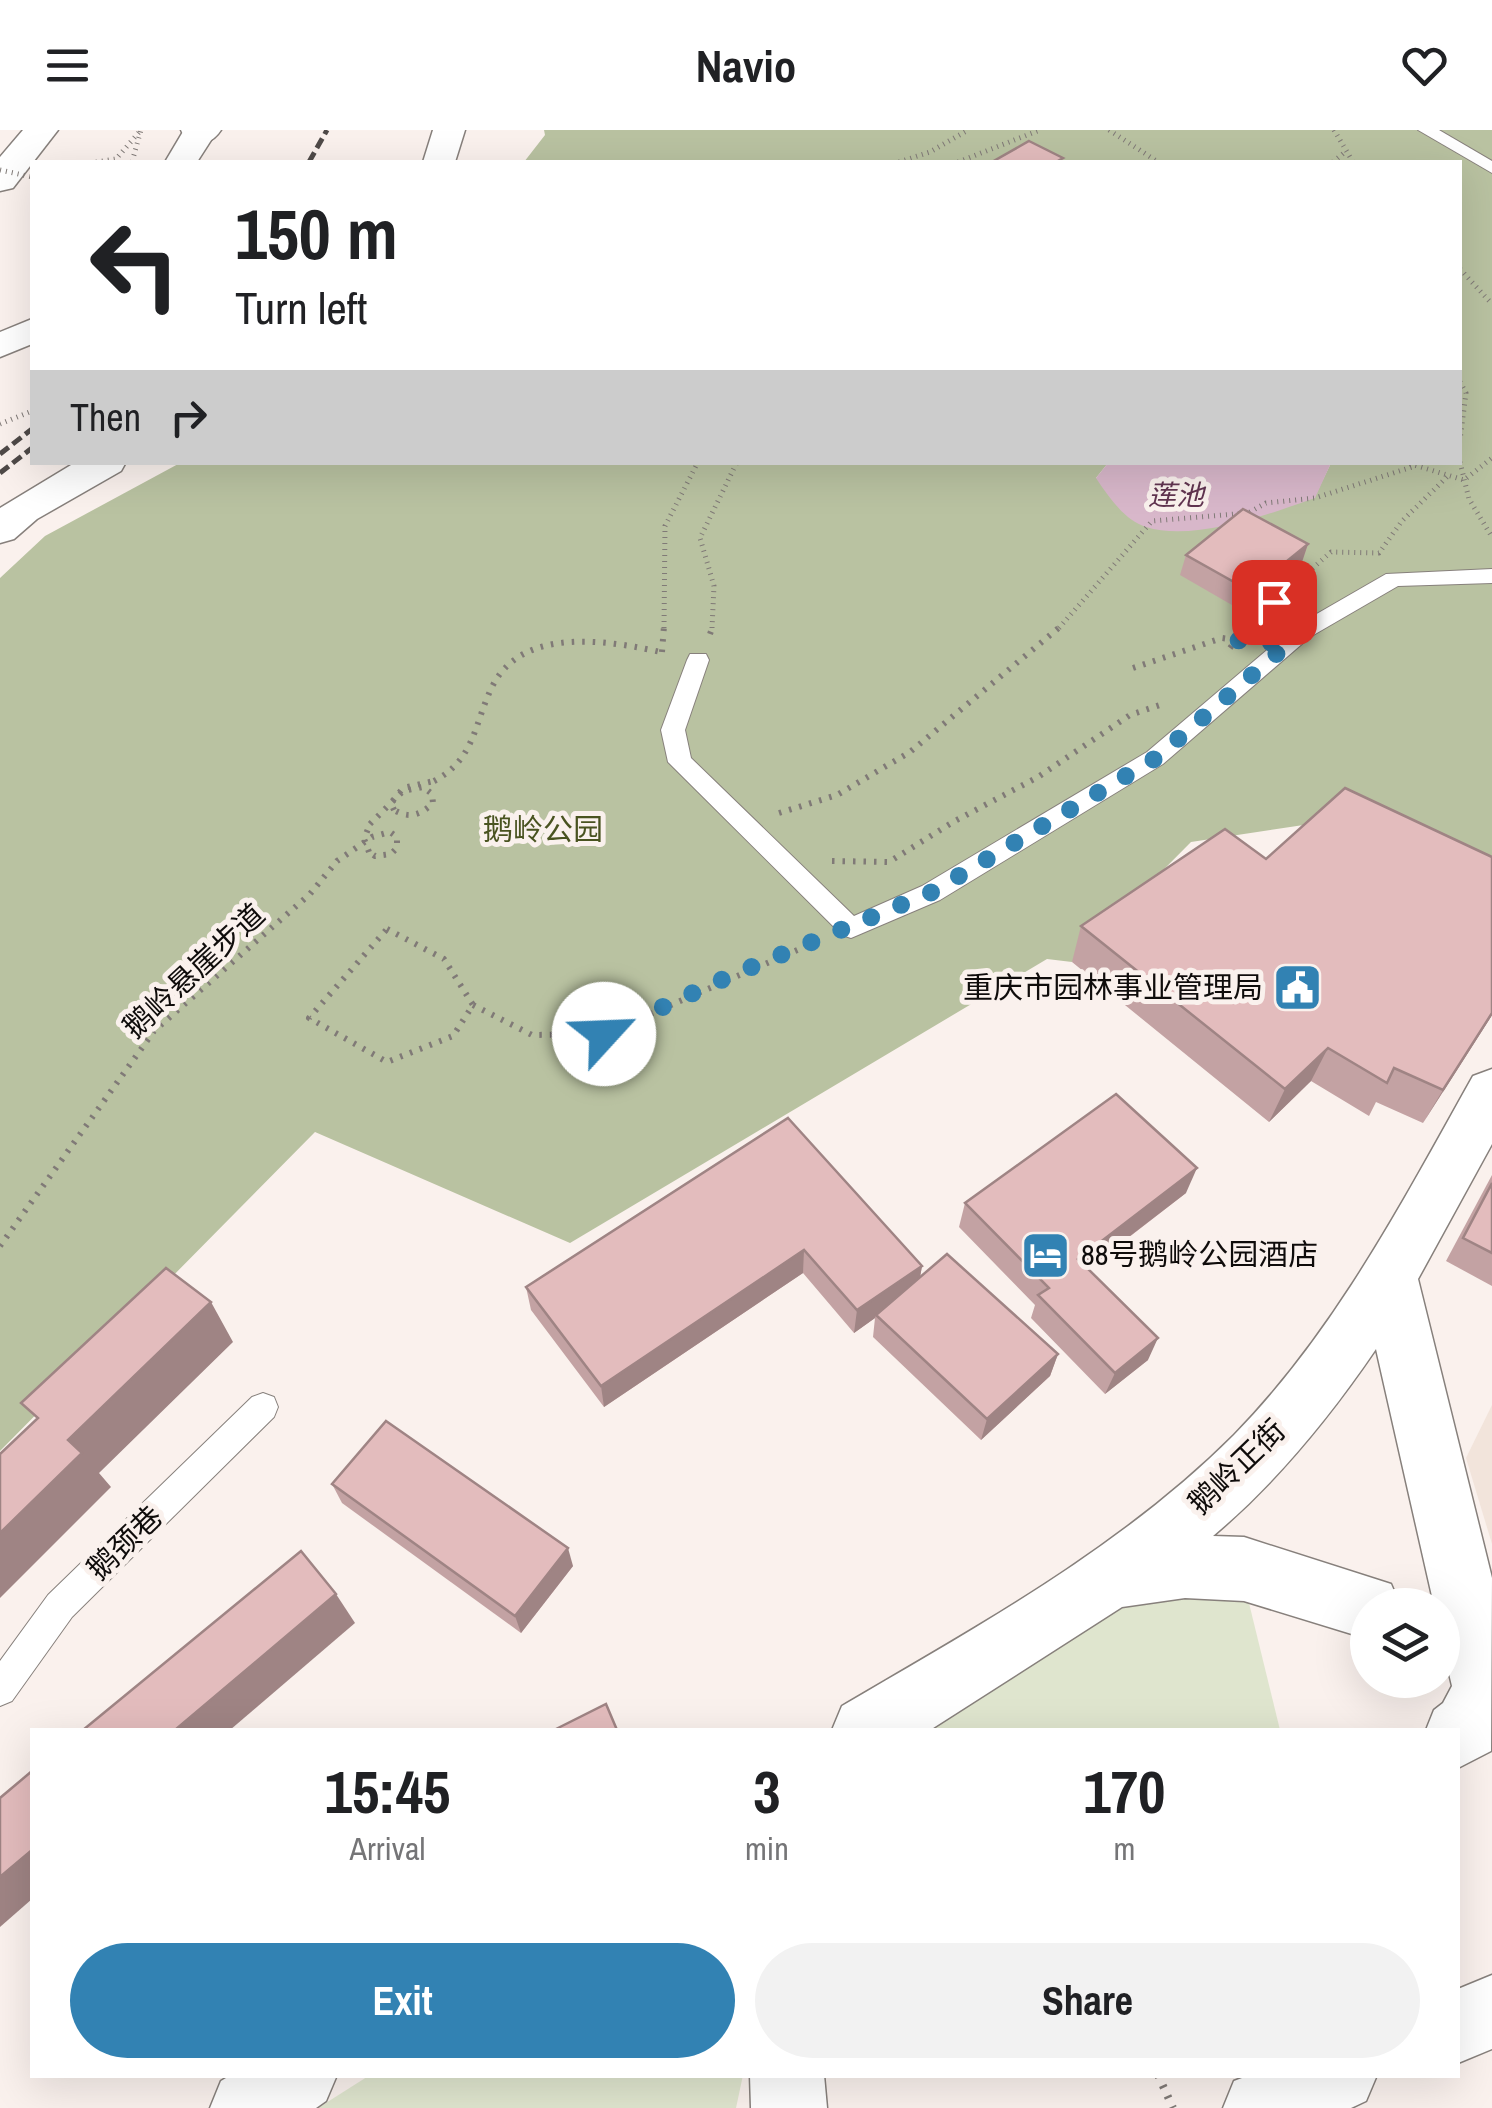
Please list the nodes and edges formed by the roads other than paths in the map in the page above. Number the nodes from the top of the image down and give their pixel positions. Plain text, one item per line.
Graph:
1 (41, 130) edge
2 (76, 130) edge
3 (449, 130) edge
4 (1427, 130) edge
5 (54, 160) edge
6 (440, 160) edge
7 (1492, 168) edge
8 (14, 192) edge
9 (30, 331) edge
10 (0, 346) edge
11 (102, 465) edge
12 (0, 530) edge
13 (1492, 576) edge
14 (698, 660) road end
15 (1492, 1092) edge
16 (1389, 1279) junction
17 (263, 1407) dead end
18 (1112, 1577) junction
19 (1350, 1601) edge
20 (1460, 1682) edge
21 (0, 1689) edge
22 (1472, 1711) edge
23 (869, 1728) edge
24 (1492, 2012) edge
25 (1460, 2025) edge
26 (295, 2078) edge
27 (787, 2078) edge
28 (1333, 2078) edge
29 (248, 2108) edge
30 (788, 2108) edge
31 (1261, 2108) edge

1 - 8 street
2 - 5 street
3 - 6 street
4 - 7 lane
9 - 10 street
11 - 12 street
13 - 14 lane
15 - 16 street, 鹅岭正街
16 - 18 street, 鹅岭正街
16 - 22 street
17 - 21 lane, 鹅颈巷
18 - 19 street
18 - 23 street, 鹅岭正街
20 - 22 street
24 - 25 street
26 - 29 street
27 - 30 street
28 - 31 street

